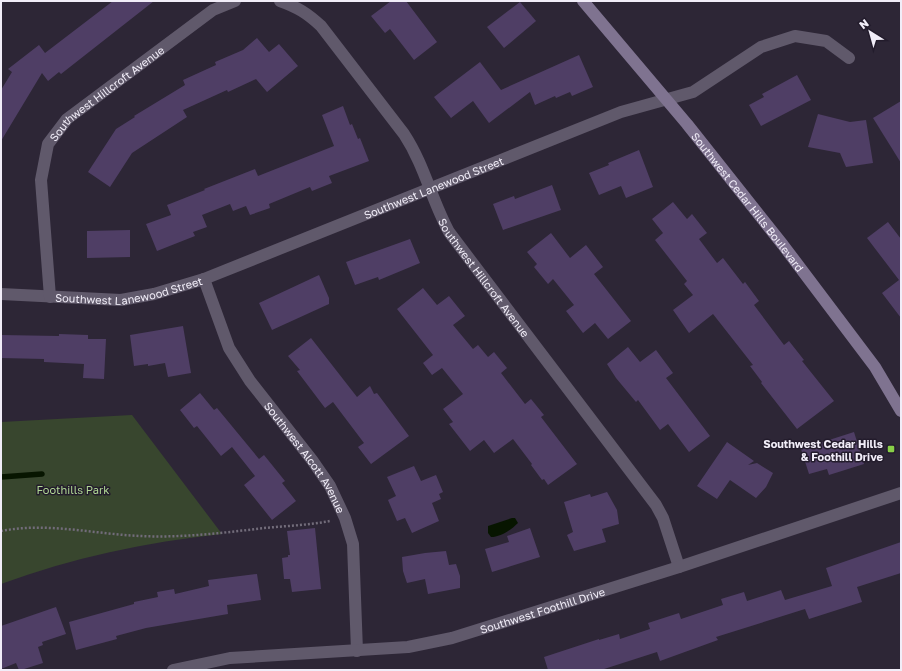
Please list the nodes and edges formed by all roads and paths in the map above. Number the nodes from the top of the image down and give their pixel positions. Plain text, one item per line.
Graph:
1 (235, 1) edge
2 (280, 1) edge
3 (583, 1) edge
4 (849, 58) dead end
5 (665, 99) junction
6 (431, 188) junction
7 (204, 279) junction
8 (1, 294) edge
9 (50, 297) junction
10 (901, 411) edge
11 (901, 493) edge
12 (344, 518) junction
13 (1, 531) edge
14 (679, 567) junction
15 (357, 651) junction
16 (172, 670) edge

1 - 9 street, Southwest Hillcroft Avenue
2 - 6 street, Southwest Hillcroft Avenue
3 - 5 main road, Southwest Cedar Hills Boulevard
4 - 5 street, Southwest Lanewood Street
5 - 6 street, Southwest Lanewood Street
5 - 10 main road, Southwest Cedar Hills Boulevard
6 - 7 street, Southwest Lanewood Street
6 - 14 street, Southwest Hillcroft Avenue
7 - 9 street, Southwest Lanewood Street
7 - 12 street, Southwest Alcott Avenue
8 - 9 street, Southwest Lanewood Street
11 - 14 street, Southwest Foothill Drive
12 - 13 path
12 - 15 street, Southwest Alcott Avenue
14 - 15 street, Southwest Foothill Drive
15 - 16 street, Southwest Foothill Drive

